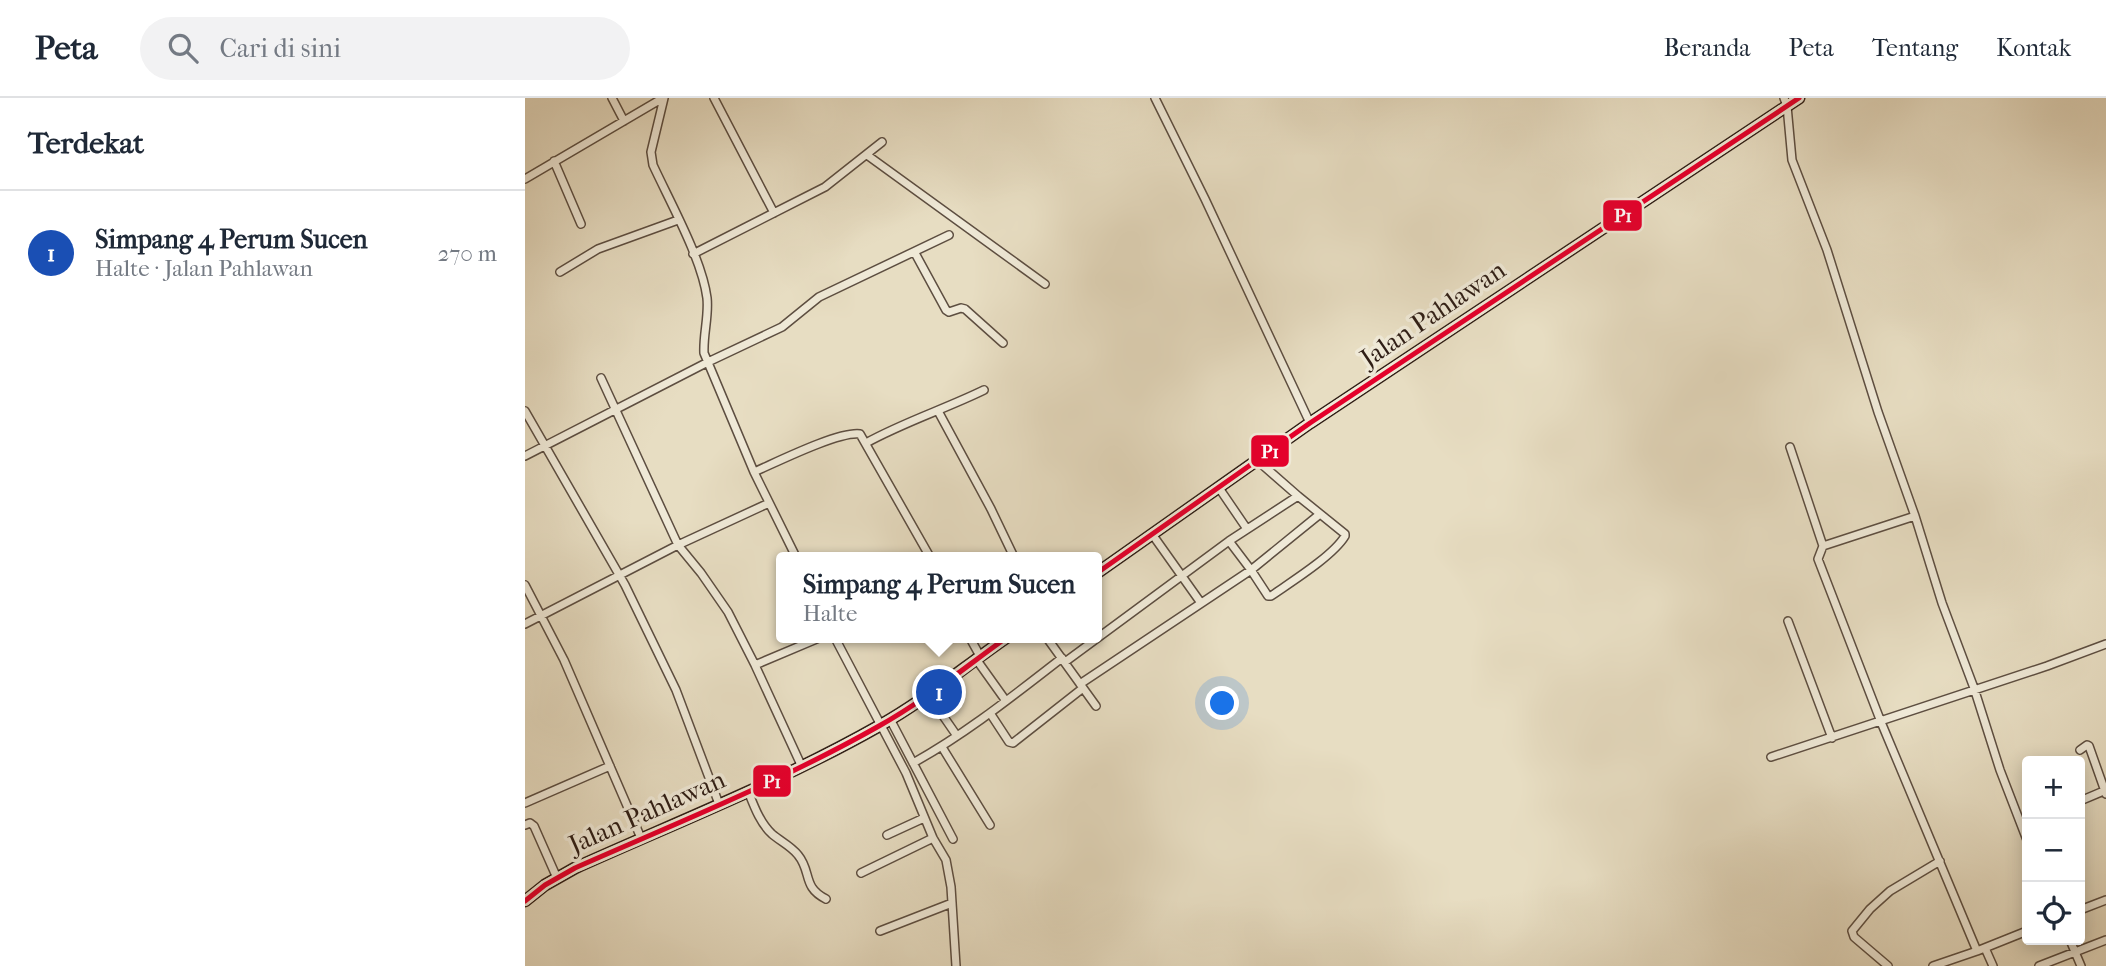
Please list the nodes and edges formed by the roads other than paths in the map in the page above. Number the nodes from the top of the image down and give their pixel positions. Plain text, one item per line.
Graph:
1 (612, 98) edge
2 (664, 98) edge
3 (714, 98) edge
4 (1155, 98) edge
5 (1799, 98) edge
6 (1786, 102) edge
7 (624, 121) junction
8 (882, 142) dead end
9 (867, 155) junction
10 (554, 161) junction
11 (525, 179) edge
12 (774, 213) junction
13 (678, 220) junction
14 (581, 224) dead end
15 (949, 235) dead end
16 (915, 253) junction
17 (693, 254) junction
18 (560, 272) dead end
19 (1045, 284) dead end
20 (1003, 343) dead end
21 (708, 362) junction
22 (601, 378) dead end
23 (984, 390) dead end
24 (616, 409) junction
25 (525, 411) edge
26 (938, 411) junction
27 (1310, 423) junction
28 (866, 443) junction
29 (545, 446) junction
30 (1790, 447) dead end
31 (525, 456) edge
32 (1258, 461) junction
33 (754, 472) junction
34 (1219, 488) junction
35 (1298, 496) junction
36 (769, 503) junction
37 (1320, 514) junction
38 (1915, 516) junction
39 (1247, 529) junction
40 (1152, 534) junction
41 (1229, 541) junction
42 (678, 545) junction
43 (1823, 546) junction
44 (794, 552) edge
45 (927, 552) edge
46 (1012, 552) edge
47 (1102, 569) edge
48 (1251, 569) junction
49 (619, 576) junction
50 (1181, 576) junction
51 (525, 585) edge
52 (1201, 603) junction
53 (541, 616) junction
54 (1788, 621) dead end
55 (525, 624) edge
56 (1102, 633) edge
57 (807, 643) edge
58 (838, 643) edge
59 (972, 643) edge
60 (999, 643) edge
61 (1051, 643) edge
62 (1088, 643) edge
63 (2106, 644) edge
64 (978, 657) junction
65 (1063, 660) junction
66 (755, 665) junction
67 (1081, 686) junction
68 (1974, 688) junction
69 (928, 694) junction
70 (1006, 701) junction
71 (1095, 706) dead end
72 (990, 713) junction
73 (885, 722) junction
74 (1881, 722) junction
75 (957, 736) junction
76 (1832, 738) junction
77 (942, 747) junction
78 (2080, 750) dead end
79 (1771, 757) dead end
80 (913, 762) junction
81 (610, 766) junction
82 (802, 766) junction
83 (2103, 776) edge
84 (748, 791) junction
85 (2106, 791) edge
86 (2085, 799) edge
87 (525, 803) edge
88 (719, 804) junction
89 (924, 818) junction
90 (2022, 820) edge
91 (525, 825) edge
92 (990, 825) dead end
93 (887, 835) dead end
94 (641, 838) junction
95 (933, 838) junction
96 (953, 839) dead end
97 (1940, 861) junction
98 (861, 873) dead end
99 (557, 878) junction
100 (826, 899) dead end
101 (2106, 900) edge
102 (525, 901) edge
103 (952, 903) junction
104 (2085, 908) edge
105 (880, 931) dead end
106 (2022, 933) edge
107 (2106, 940) edge
108 (2072, 945) edge
109 (1981, 950) junction
110 (2075, 953) junction
111 (956, 966) edge
112 (1888, 966) edge
113 (1933, 966) edge
114 (1993, 966) edge
115 (2039, 966) edge
116 (2081, 966) edge

1 - 7 street
2 - 7 street
2 - 13 street
3 - 12 street
4 - 27 street
5 - 6 main road, Jalan Pahlawan
6 - 27 main road, Jalan Pahlawan
6 - 38 street
7 - 10 street
8 - 9 street
9 - 12 street
9 - 19 street
10 - 11 street
10 - 14 street
12 - 17 street
13 - 17 street
13 - 18 street
15 - 16 street
16 - 20 street
16 - 21 street
17 - 21 street
21 - 24 street
21 - 33 street
22 - 24 street
23 - 26 street
24 - 29 street
24 - 42 street
25 - 29 street
26 - 28 street
26 - 46 street
27 - 32 main road, Jalan Pahlawan
28 - 33 street
28 - 45 street
29 - 31 street
29 - 49 street
30 - 43 street
32 - 34 main road, Jalan Pahlawan
32 - 35 street
33 - 36 street
34 - 39 street
34 - 40 main road, Jalan Pahlawan
35 - 37 street
35 - 39 street
36 - 42 street
36 - 44 street
37 - 48 street
37 - 48 street
38 - 43 street
38 - 68 street
39 - 41 street
40 - 47 main road, Jalan Pahlawan
40 - 50 street
41 - 48 street
41 - 50 street
42 - 49 street
42 - 66 street
43 - 74 street
48 - 52 street
49 - 53 street
49 - 88 street
50 - 52 street
50 - 56 street
51 - 53 street
52 - 67 street
53 - 55 street
53 - 81 street
54 - 76 street
57 - 66 street
58 - 73 street
59 - 64 street
60 - 64 main road, Jalan Pahlawan
61 - 65 street
62 - 65 street
63 - 68 street
64 - 69 main road, Jalan Pahlawan
64 - 70 street
65 - 67 street
65 - 70 street
66 - 82 street
67 - 71 street
67 - 72 street
68 - 74 street
68 - 90 street
69 - 73 main road, Jalan Pahlawan
69 - 75 street
70 - 72 street
72 - 75 street
73 - 80 street
73 - 82 main road, Jalan Pahlawan
73 - 89 street
74 - 76 street
74 - 97 street
75 - 77 street
76 - 79 street
77 - 80 street
77 - 92 street
78 - 83 street
80 - 96 street
81 - 87 street
81 - 94 street
82 - 84 main road, Jalan Pahlawan
83 - 85 street
84 - 88 main road, Jalan Pahlawan
84 - 100 street
85 - 86 street
88 - 94 main road, Jalan Pahlawan
89 - 93 street
89 - 95 street
91 - 99 street
94 - 99 main road, Jalan Pahlawan
95 - 98 street
95 - 103 street
97 - 109 street
97 - 112 street
99 - 102 main road, Jalan Pahlawan
101 - 104 street
103 - 105 street
103 - 111 street
106 - 109 street
107 - 110 street
108 - 110 street
109 - 113 street
109 - 114 street
110 - 115 street
110 - 116 street

